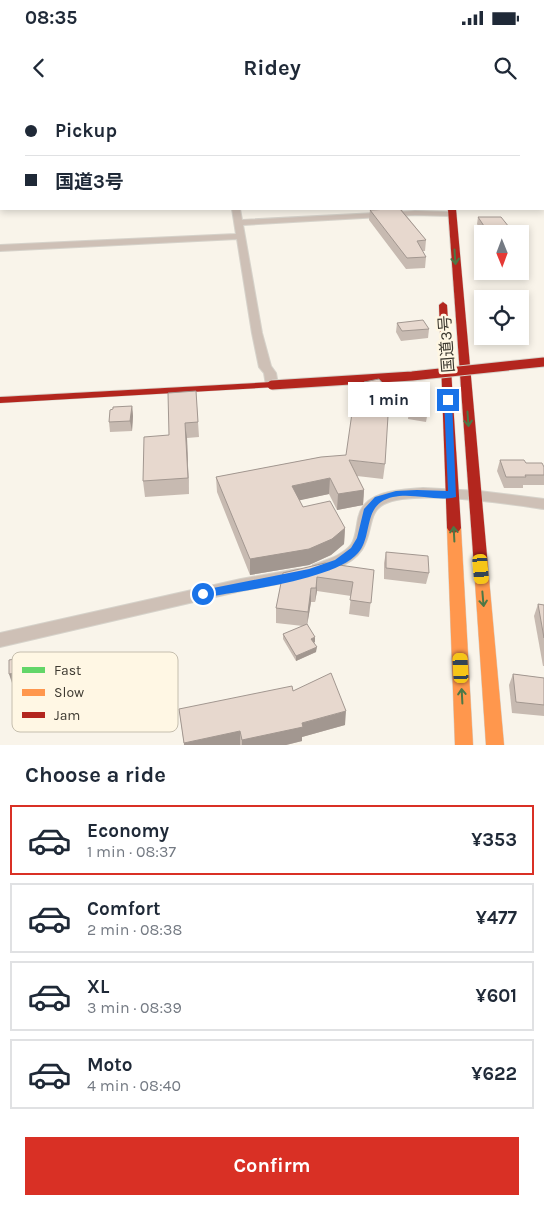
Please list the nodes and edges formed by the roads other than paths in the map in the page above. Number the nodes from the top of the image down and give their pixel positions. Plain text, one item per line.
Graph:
1 (236, 210) edge
2 (438, 211) edge
3 (452, 211) edge
4 (238, 223) junction
5 (439, 229) dead end
6 (241, 236) junction
7 (0, 248) edge
8 (442, 296) dead end
9 (544, 362) edge
10 (272, 384) junction
11 (0, 400) edge
12 (453, 495) junction
13 (474, 496) junction
14 (544, 504) edge
15 (0, 640) edge
16 (464, 745) edge
17 (495, 745) edge

1 - 4 street
2 - 3 street
2 - 4 street
2 - 5 main road
3 -> 13 main road, 国道3号
4 - 6 street
6 - 7 street
6 - 10 street
8 - 12 main road, 国道3号
9 - 10 main road, bridge
10 - 11 main road
12 - 13 street
12 - 15 street
16 -> 12 main road, 国道3号
13 - 14 street
13 -> 17 main road, 国道3号

